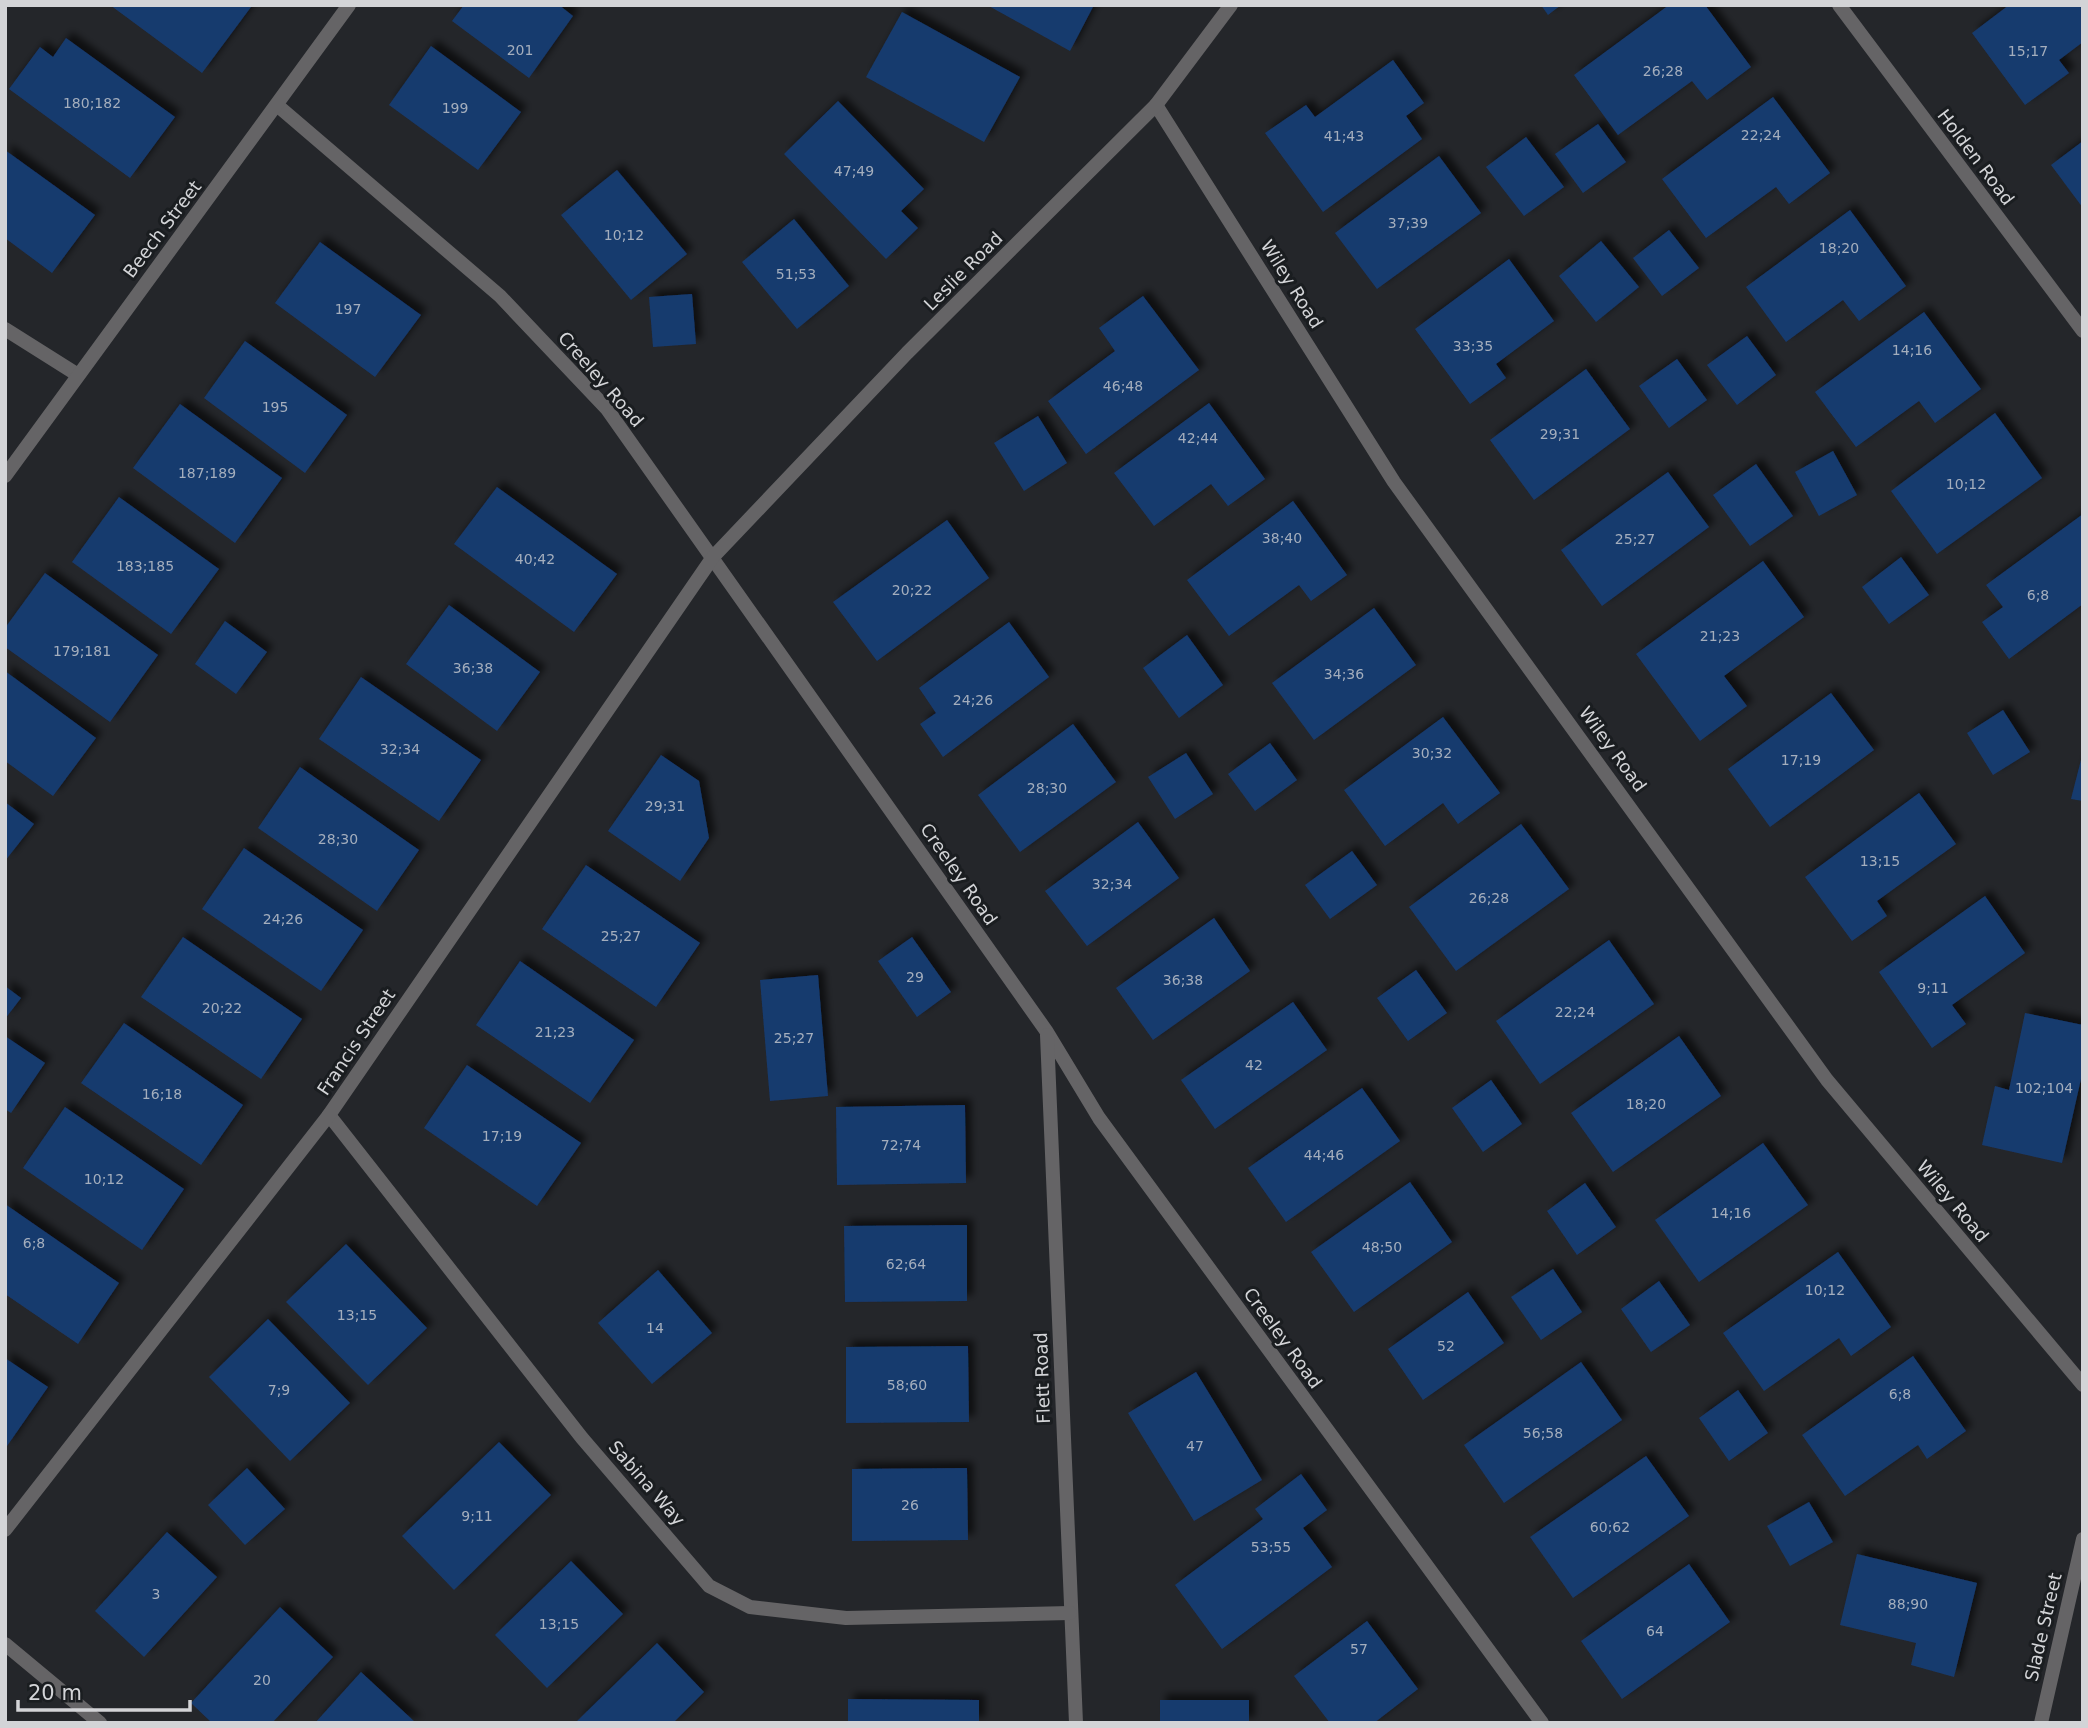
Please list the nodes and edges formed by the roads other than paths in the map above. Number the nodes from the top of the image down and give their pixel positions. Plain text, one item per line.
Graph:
1 (349, 5) edge
2 (1231, 5) edge
3 (1839, 5) edge
4 (1156, 104) junction
5 (278, 106) junction
6 (5, 329) edge
7 (2083, 331) edge
8 (78, 375) junction
9 (5, 476) edge
10 (713, 557) junction
11 (1047, 1032) junction
12 (329, 1115) junction
13 (2083, 1385) edge
14 (5, 1530) edge
15 (2083, 1539) edge
16 (1070, 1613) junction
17 (5, 1644) edge
18 (100, 1723) edge
19 (1076, 1723) edge
20 (1542, 1723) edge
21 (2041, 1723) edge

1 - 5 street, Beech Street
2 - 4 street, Leslie Road
3 - 7 street, Holden Road
4 - 10 street, Leslie Road
4 - 13 street, Wiley Road
5 - 8 street, Beech Street
5 - 10 street, Creeley Road
6 - 8 street
8 - 9 street, Beech Street
10 - 11 street, Creeley Road
10 - 12 street, Francis Street
11 - 16 street, Flett Road
11 - 20 street, Creeley Road
12 - 14 street, Francis Street
12 - 16 street, Sabina Way
15 - 21 street, Slade Street
16 - 19 street, Flett Road
17 - 18 street

